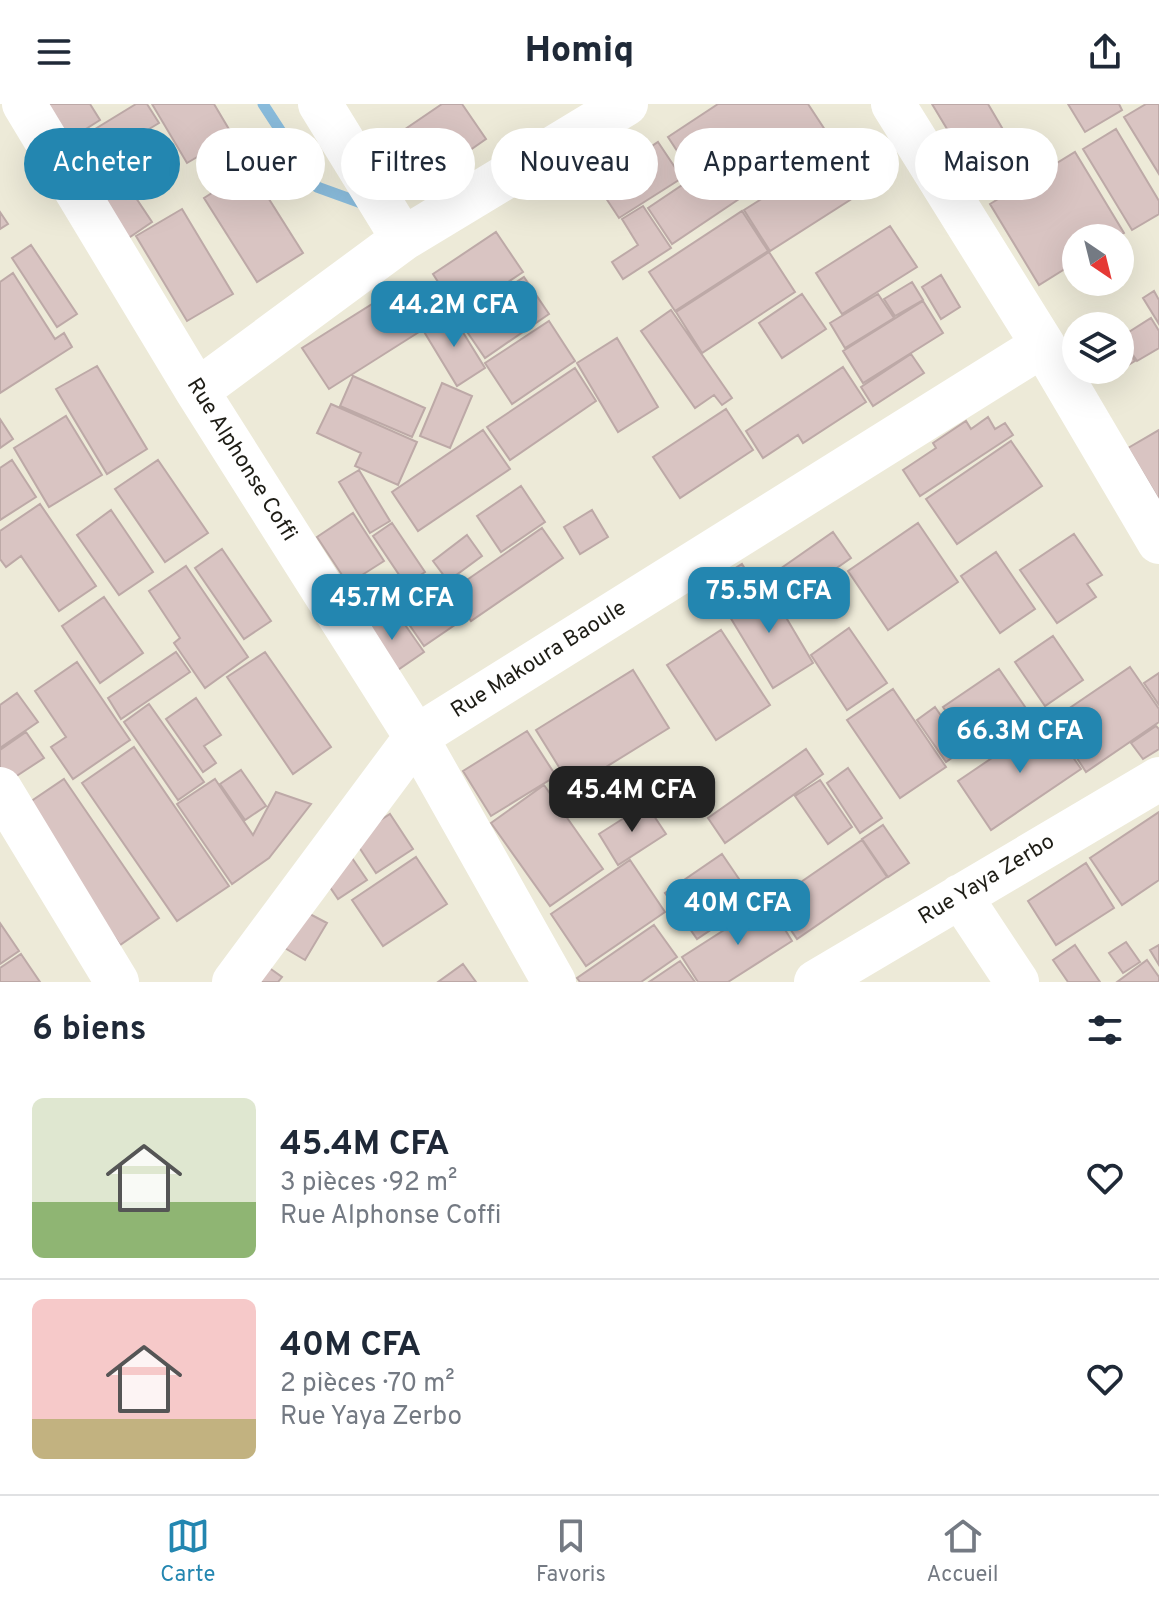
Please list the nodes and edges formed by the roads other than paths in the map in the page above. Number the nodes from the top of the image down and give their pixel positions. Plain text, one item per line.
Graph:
1 (24, 104) edge
2 (320, 104) edge
3 (626, 104) edge
4 (893, 104) edge
5 (403, 239) junction
6 (1043, 345) junction
7 (197, 391) junction
8 (1159, 542) edge
9 (416, 737) junction
10 (1159, 779) edge
11 (1, 793) edge
12 (960, 896) junction
13 (117, 982) edge
14 (234, 982) edge
15 (554, 982) edge
16 (816, 982) edge
17 (1017, 982) edge

1 - 7 street, Rue Alphonse Coffi
2 - 5 street
3 - 5 street
4 - 6 street
5 - 7 street
6 - 8 street
6 - 9 street, Rue Makoura Baoule
7 - 9 street, Rue Alphonse Coffi
9 - 14 street, Rue Makoura Baoule
9 - 15 street, Rue Alphonse Coffi
10 - 12 street, Rue Yaya Zerbo
11 - 13 street
12 - 16 street, Rue Yaya Zerbo
12 - 17 street

